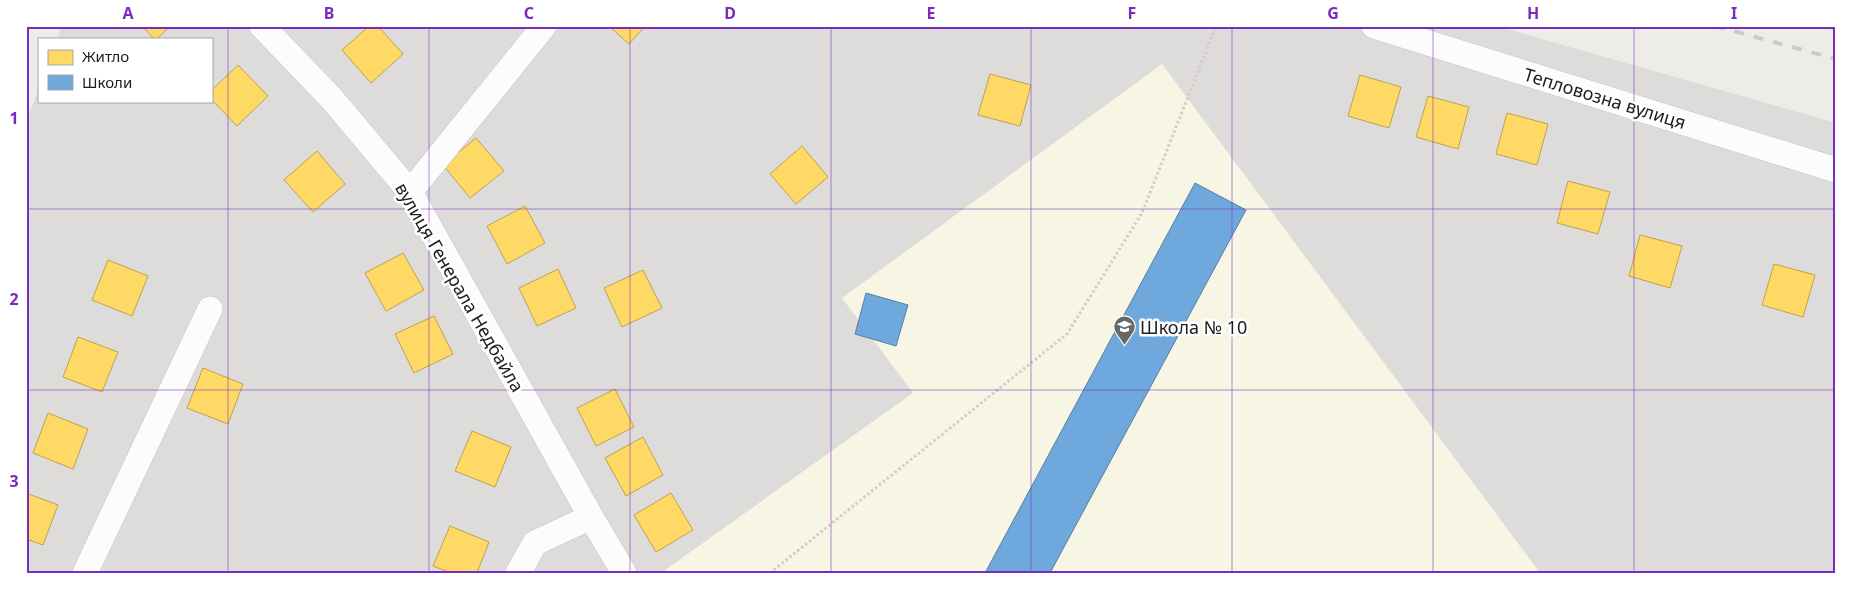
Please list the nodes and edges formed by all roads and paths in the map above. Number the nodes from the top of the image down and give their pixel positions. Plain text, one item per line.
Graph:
1 (262, 26) edge
2 (544, 26) edge
3 (1216, 26) edge
4 (1374, 26) edge
5 (1836, 170) edge
6 (410, 192) junction
7 (210, 309) dead end
8 (591, 517) junction
9 (85, 573) edge
10 (518, 573) edge
11 (624, 573) edge
12 (770, 573) edge

1 - 6 street, вулиця Генерала Недбайла
2 - 6 street
3 - 12 path
4 - 5 street, Тепловозна вулиця
6 - 8 street, вулиця Генерала Недбайла
7 - 9 street
8 - 10 street
8 - 11 street, вулиця Генерала Недбайла

